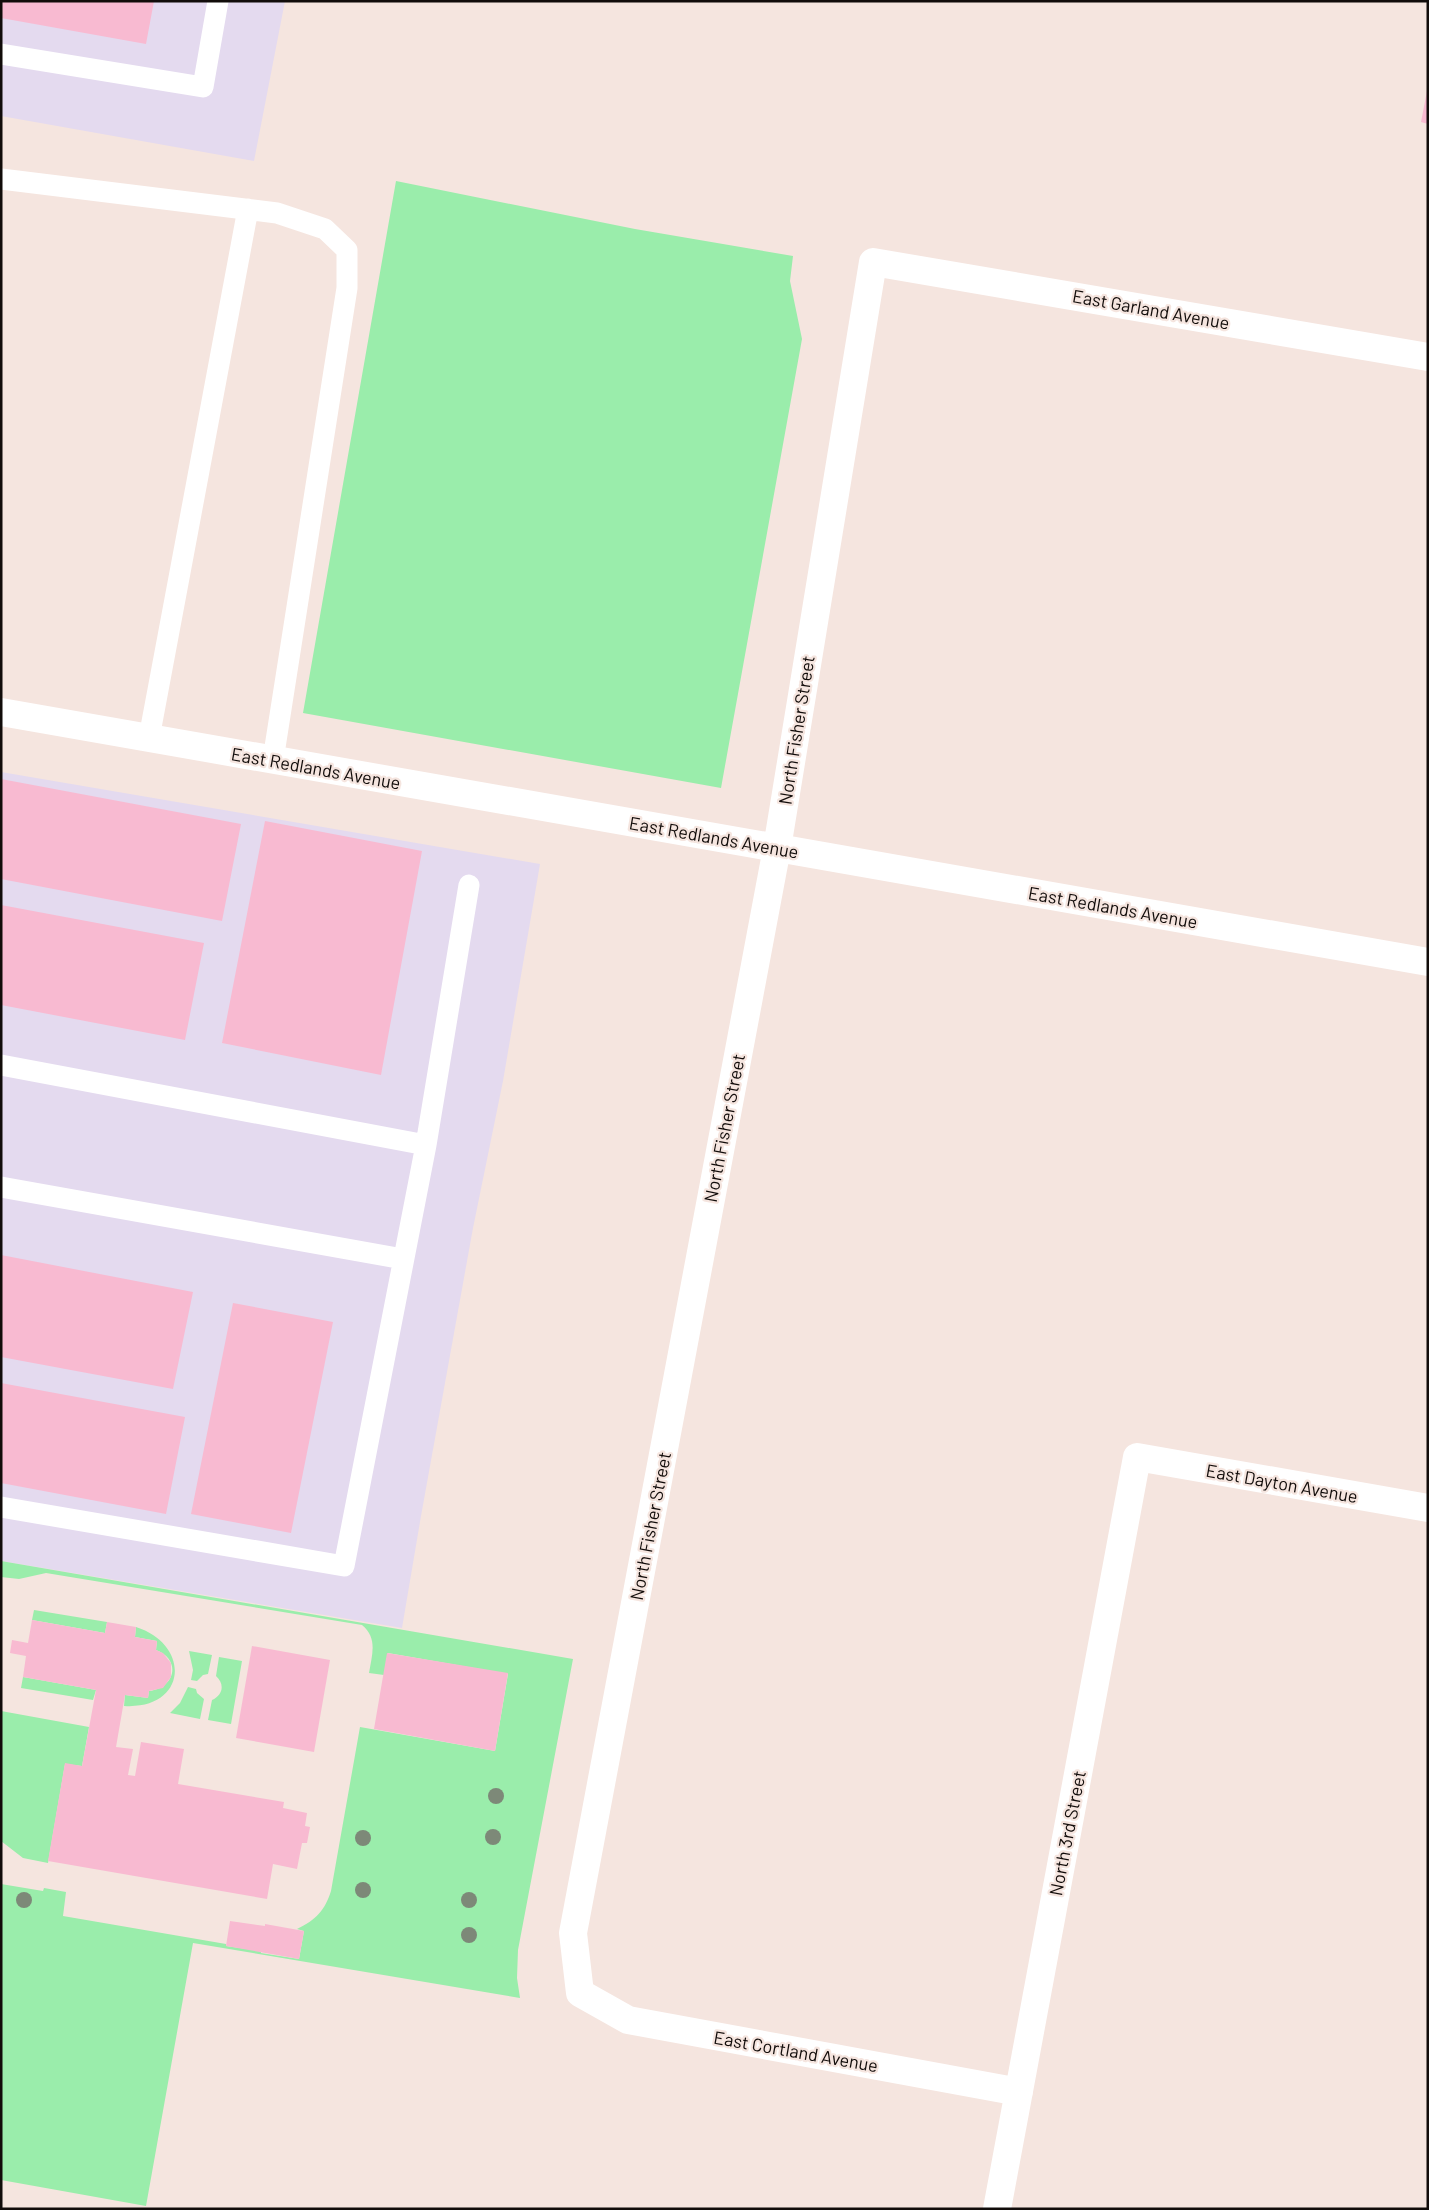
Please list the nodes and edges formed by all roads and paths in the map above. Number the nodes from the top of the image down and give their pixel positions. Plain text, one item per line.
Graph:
1 (218, 1) edge
2 (1, 54) edge
3 (1, 179) edge
4 (248, 209) junction
5 (873, 262) joint
6 (1428, 357) edge
7 (1, 712) edge
8 (149, 738) junction
9 (273, 760) junction
10 (777, 848) junction
11 (469, 885) dead end
12 (1428, 962) edge
13 (1, 1065) edge
14 (426, 1145) junction
15 (1, 1187) edge
16 (403, 1260) junction
17 (1137, 1457) joint
18 (1, 1507) edge
19 (1428, 1508) edge
20 (580, 1993) joint
21 (1019, 2092) junction
22 (997, 2209) edge

1 - 2 lane
3 - 4 lane
4 - 8 lane
4 - 9 lane
5 - 6 street, East Garland Avenue
5 - 10 street, North Fisher Street
7 - 8 street, East Redlands Avenue
8 - 9 street, East Redlands Avenue
9 - 10 street, East Redlands Avenue
10 - 12 street, East Redlands Avenue
10 - 20 street, North Fisher Street
11 - 14 lane
13 - 14 lane
14 - 16 lane
15 - 16 lane
16 - 18 lane
17 - 19 street, East Dayton Avenue
17 - 21 street, North 3rd Street
20 - 21 street, East Cortland Avenue
21 - 22 street, North 3rd Street

